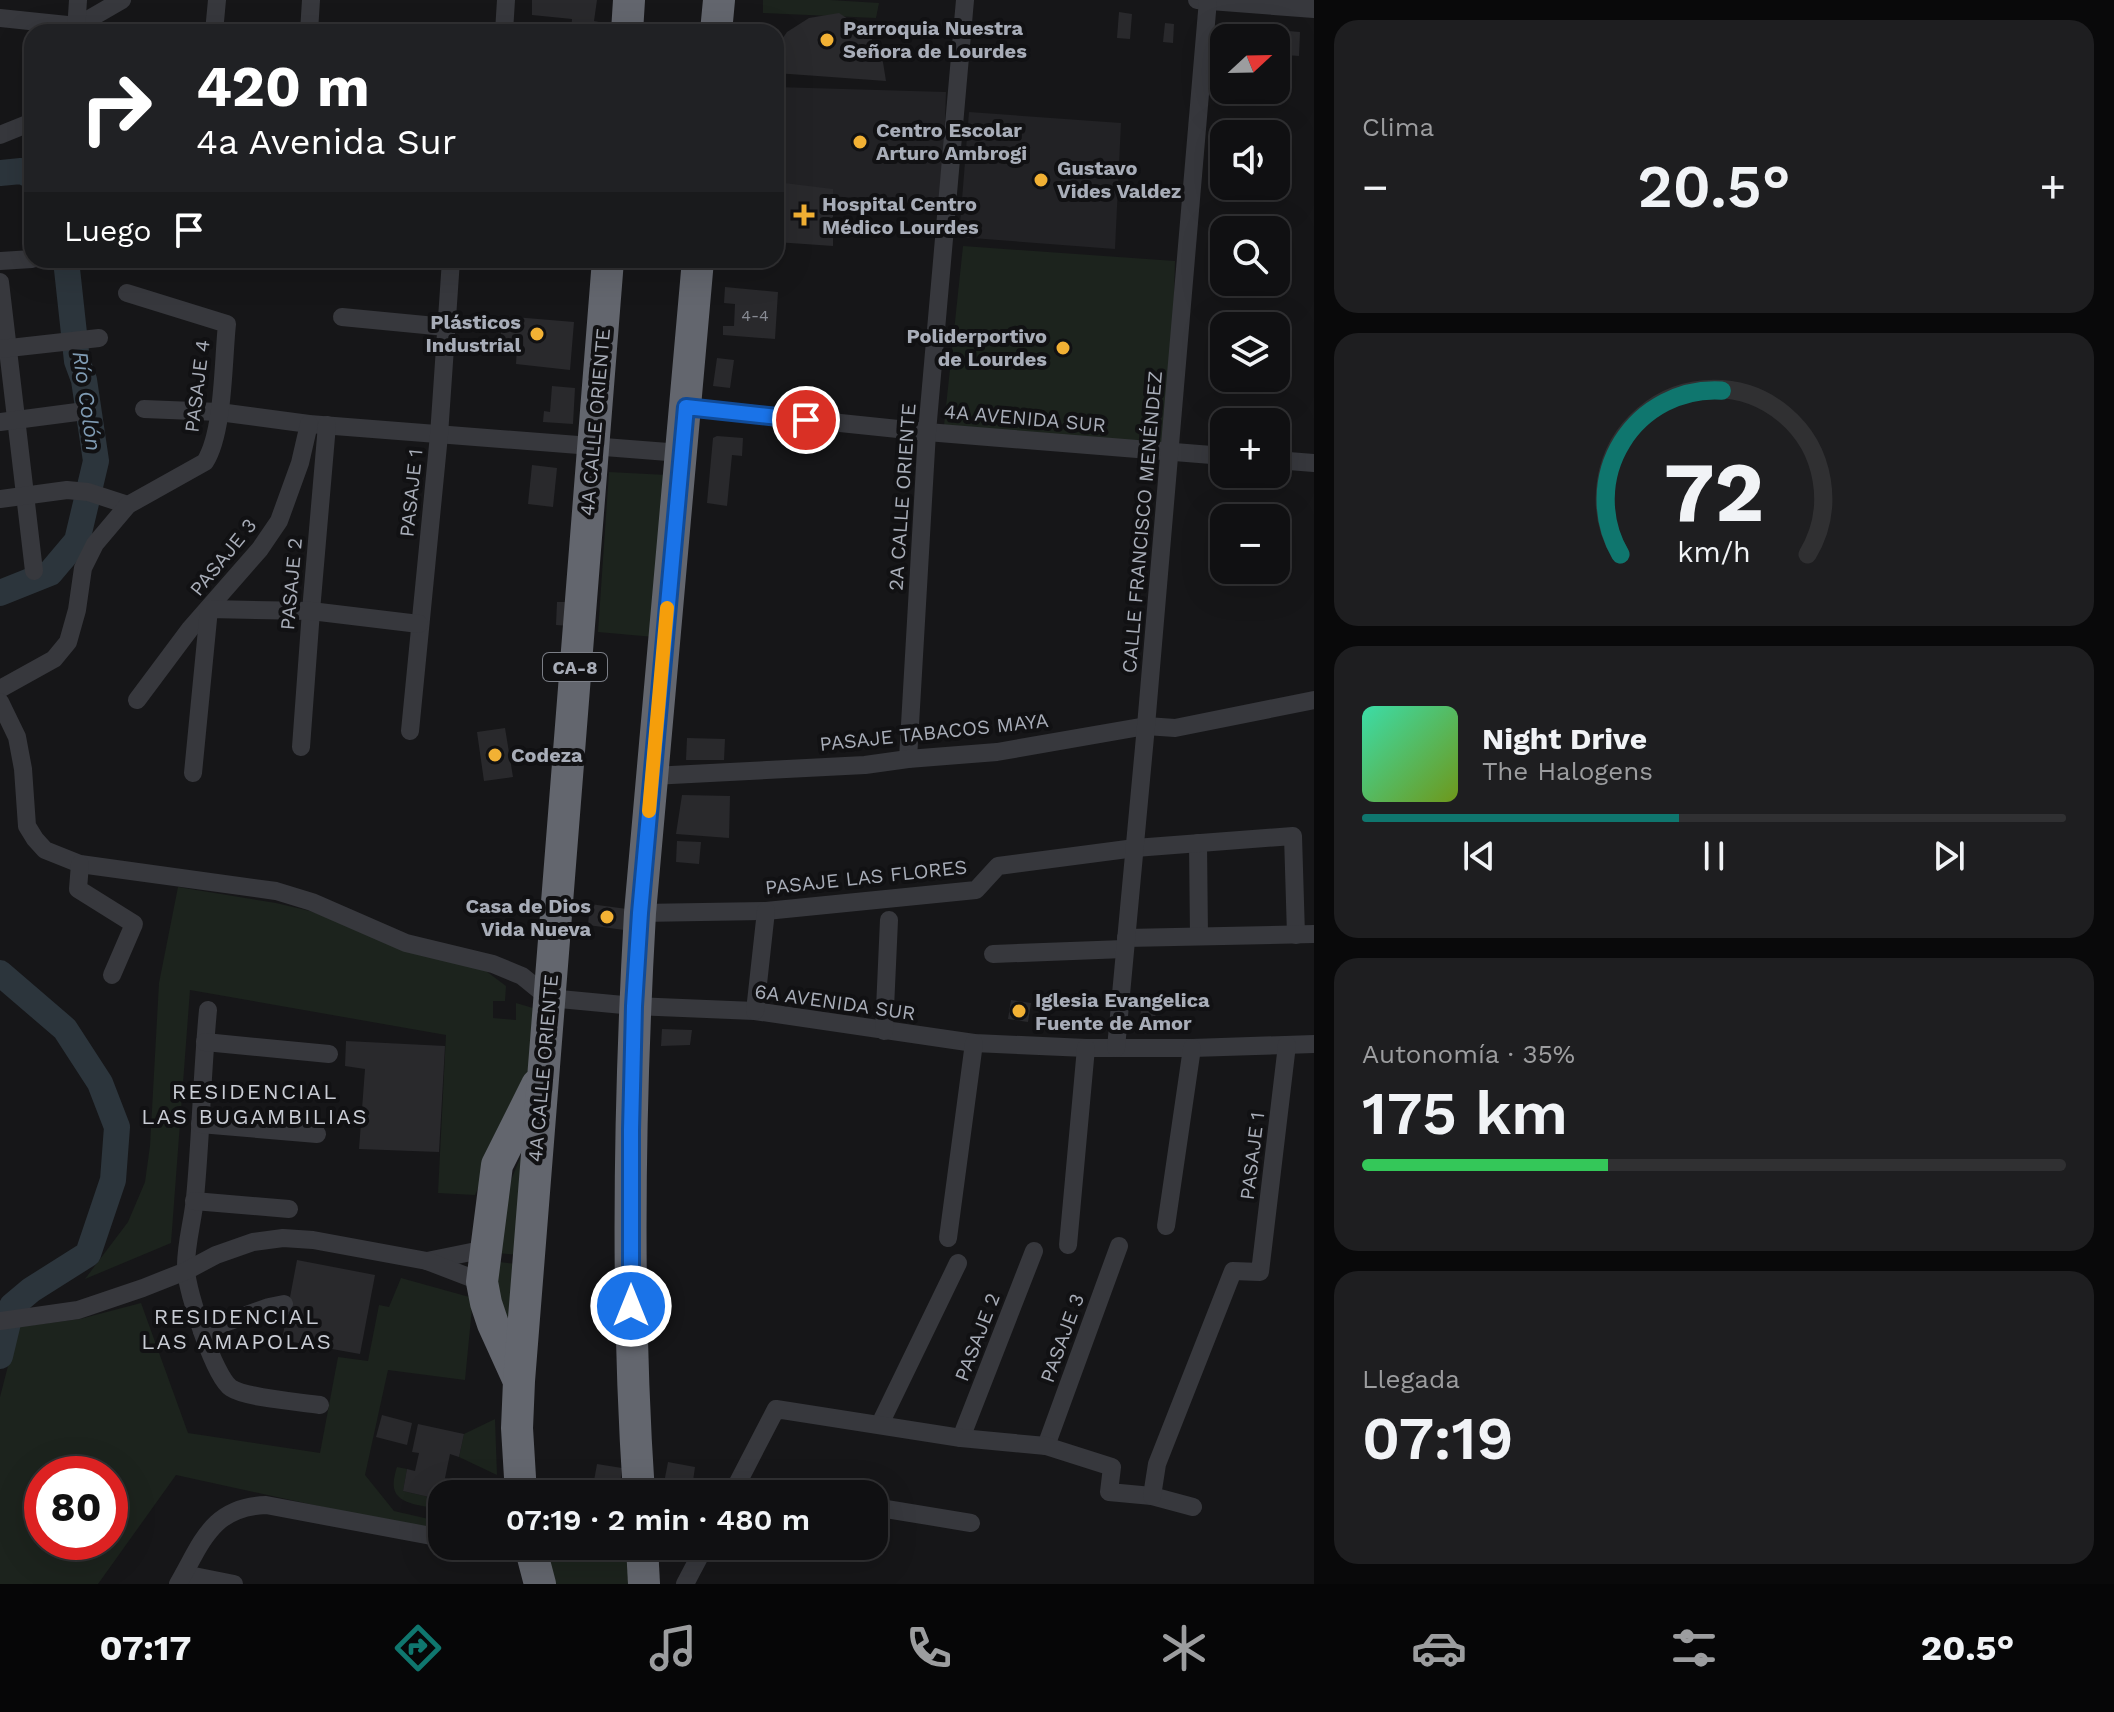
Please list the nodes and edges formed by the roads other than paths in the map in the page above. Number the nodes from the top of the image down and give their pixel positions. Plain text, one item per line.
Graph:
1 (78, 0) edge
2 (122, 0) edge
3 (217, 0) edge
4 (311, 0) edge
5 (506, 0) edge
6 (629, 0) edge
7 (719, 0) edge
8 (965, 0) edge
9 (1196, 0) edge
10 (1208, 0) edge
11 (1314, 9) edge
12 (0, 18) edge
13 (42, 24) edge
14 (77, 24) edge
15 (85, 24) edge
16 (215, 24) edge
17 (310, 24) edge
18 (504, 24) edge
19 (628, 24) edge
20 (717, 24) edge
21 (24, 125) edge
22 (0, 135) edge
23 (24, 260) edge
24 (0, 261) edge
25 (450, 268) edge
26 (607, 268) edge
27 (697, 268) edge
28 (0, 282) edge
29 (127, 293) dead end
30 (342, 317) dead end
31 (446, 327) junction
32 (99, 338) dead end
33 (4, 349) edge
34 (686, 407) junction
35 (144, 409) dead end
36 (77, 412) dead end
37 (219, 412) junction
38 (8, 421) edge
39 (318, 424) junction
40 (927, 432) junction
41 (439, 435) junction
42 (593, 446) junction
43 (1170, 451) junction
44 (681, 453) junction
45 (1210, 455) edge
46 (1290, 461) edge
47 (1314, 463) edge
48 (24, 496) junction
49 (0, 499) edge
50 (128, 505) junction
51 (34, 571) dead end
52 (209, 609) junction
53 (311, 611) junction
54 (419, 624) junction
55 (0, 689) edge
56 (137, 700) dead end
57 (1314, 700) edge
58 (2, 709) edge
59 (1146, 726) junction
60 (410, 731) dead end
61 (301, 747) dead end
62 (908, 759) junction
63 (193, 773) dead end
64 (652, 776) junction
65 (1198, 843) junction
66 (1135, 848) junction
67 (80, 864) junction
68 (766, 911) junction
69 (640, 913) junction
70 (889, 920) dead end
71 (1305, 935) edge
72 (1199, 936) junction
73 (1125, 944) junction
74 (993, 954) dead end
75 (112, 975) dead end
76 (549, 998) junction
77 (634, 1006) junction
78 (208, 1010) dead end
79 (755, 1011) junction
80 (884, 1031) junction
81 (205, 1042) junction
82 (974, 1043) junction
83 (1314, 1044) edge
84 (1287, 1045) junction
85 (1086, 1048) junction
86 (1116, 1048) junction
87 (1192, 1048) junction
88 (329, 1054) dead end
89 (542, 1075) junction
90 (200, 1124) junction
91 (317, 1134) dead end
92 (194, 1201) junction
93 (289, 1209) dead end
94 (1166, 1226) dead end
95 (948, 1238) dead end
96 (1068, 1245) dead end
97 (1119, 1246) dead end
98 (486, 1249) junction
99 (1034, 1251) dead end
100 (427, 1261) junction
101 (958, 1263) dead end
102 (186, 1271) junction
103 (482, 1282) junction
104 (284, 1304) dead end
105 (0, 1321) edge
106 (202, 1331) junction
107 (519, 1381) junction
108 (320, 1405) dead end
109 (880, 1424) junction
110 (961, 1438) junction
111 (1046, 1446) junction
112 (520, 1480) edge
113 (638, 1480) edge
114 (739, 1480) edge
115 (1152, 1496) junction
116 (1193, 1507) dead end
117 (888, 1509) edge
118 (971, 1523) dead end
119 (428, 1535) edge
120 (645, 1560) edge
121 (698, 1560) edge
122 (181, 1579) edge
123 (649, 1583) edge
124 (234, 1584) edge
125 (685, 1584) edge

1 - 14 street
2 - 15 street
3 - 16 street
4 - 17 street
5 - 18 street
6 - 19 highway
7 - 20 highway
8 - 40 street, 2A CALLE ORIENTE
9 - 10 street
10 - 11 street
10 - 43 street, CALLE FRANCISCO MENÉNDEZ
12 - 13 street
21 - 22 street
23 - 24 street
25 - 31 street, PASAJE 1
26 - 42 highway, 4A CALLE ORIENTE / CA-8
27 - 34 highway
28 - 33 street
29 - 37 street, PASAJE 4
30 - 31 street
31 - 41 street, PASAJE 1
32 - 33 street
33 - 38 street
34 - 40 street, 4A AVENIDA SUR
34 - 44 highway
35 - 37 street
36 - 38 street
37 - 39 street
37 - 50 street, PASAJE 4
38 - 48 street
39 - 41 street
39 - 52 street, PASAJE 3
39 - 53 street, PASAJE 2
40 - 43 street, 4A AVENIDA SUR
40 - 62 street, 2A CALLE ORIENTE
41 - 42 street
41 - 54 street, PASAJE 1
42 - 44 street
42 - 76 highway, 4A CALLE ORIENTE / CA-8
43 - 45 street, 4A AVENIDA SUR
43 - 59 street, CALLE FRANCISCO MENÉNDEZ
44 - 64 highway
46 - 47 street
48 - 49 street
48 - 50 street
48 - 51 street
50 - 55 street, PASAJE 4
52 - 53 street
52 - 56 street, PASAJE 3
52 - 63 street
53 - 54 street
53 - 61 street, PASAJE 2
54 - 60 street, PASAJE 1
57 - 59 street, PASAJE TABACOS MAYA
58 - 67 street
59 - 62 street, PASAJE TABACOS MAYA
59 - 66 street, CALLE FRANCISCO MENÉNDEZ
62 - 64 street, PASAJE TABACOS MAYA
64 - 69 highway
65 - 66 street, PASAJE LAS FLORES
65 - 71 street, PASAJE LAS FLORES
65 - 72 street
66 - 68 street, PASAJE LAS FLORES
66 - 73 street, CALLE FRANCISCO MENÉNDEZ
67 - 75 street
67 - 76 street
68 - 69 street, PASAJE LAS FLORES
68 - 79 street
69 - 77 highway
70 - 80 street
71 - 72 street
72 - 73 street
73 - 74 street
73 - 86 street, CALLE FRANCISCO MENÉNDEZ
76 - 77 street, 6A AVENIDA SUR
76 - 89 highway, 4A CALLE ORIENTE / CA-8
77 - 79 street, 6A AVENIDA SUR
77 - 113 highway
78 - 81 street
79 - 80 street, 6A AVENIDA SUR
80 - 82 street, 6A AVENIDA SUR
81 - 88 street
81 - 90 street
82 - 85 street, 6A AVENIDA SUR
82 - 95 street
83 - 84 street, 6A AVENIDA SUR
84 - 87 street, 6A AVENIDA SUR
84 - 115 street, PASAJE 1
85 - 86 street, 6A AVENIDA SUR
85 - 96 street
86 - 87 street, 6A AVENIDA SUR
87 - 94 street
89 - 98 highway
89 - 107 highway, 4A CALLE ORIENTE / CA-8
90 - 91 street
90 - 92 street
92 - 93 street
92 - 102 street
97 - 111 street, PASAJE 3
98 - 100 street
98 - 103 highway
99 - 110 street, PASAJE 2
100 - 102 street
100 - 103 street
101 - 109 street
102 - 105 street
102 - 106 street
103 - 107 highway
104 - 106 street
106 - 108 street
107 - 112 highway, 4A CALLE ORIENTE / CA-8
109 - 110 street
109 - 114 street
110 - 111 street
111 - 115 street
115 - 116 street
117 - 118 street
119 - 122 street
120 - 123 highway
121 - 125 street
122 - 124 street

